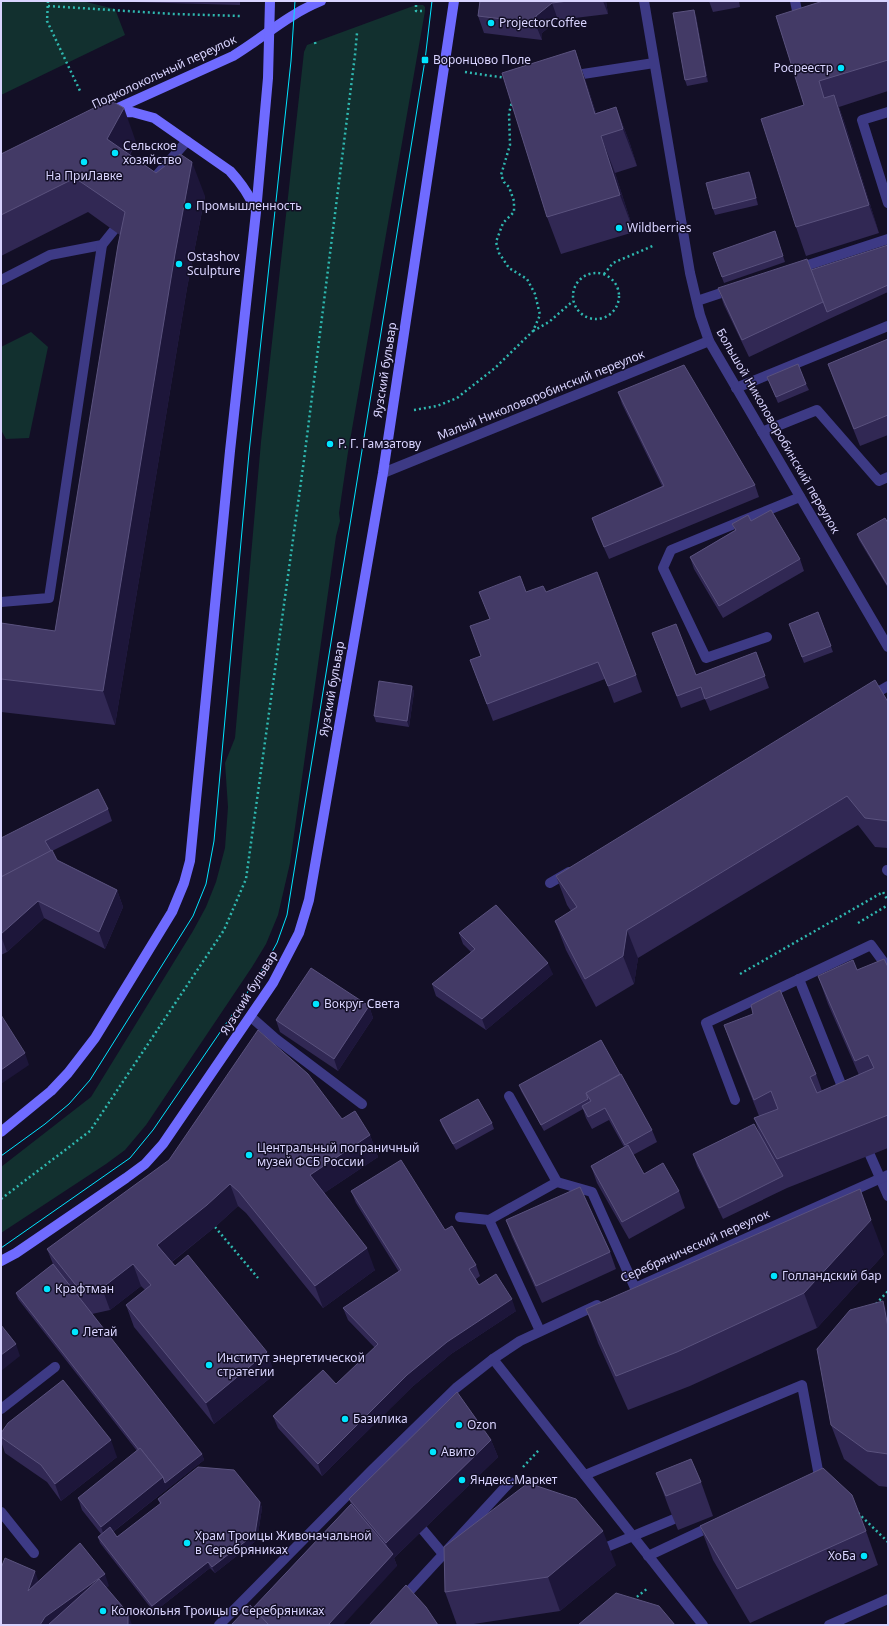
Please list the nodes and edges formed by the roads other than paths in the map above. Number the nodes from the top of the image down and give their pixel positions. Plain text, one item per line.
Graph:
1 (270, 1) edge
2 (321, 1) edge
3 (454, 1) edge
4 (644, 1) edge
5 (795, 1) edge
6 (813, 16) edge
7 (270, 29) junction
8 (654, 63) junction
9 (561, 77) edge
10 (888, 112) edge
11 (187, 141) junction
12 (149, 184) edge
13 (888, 203) edge
14 (256, 212) junction
15 (114, 230) edge
16 (888, 239) edge
17 (102, 245) junction
18 (788, 271) edge
19 (1, 280) edge
20 (743, 286) edge
21 (697, 301) junction
22 (888, 326) edge
23 (709, 341) junction
24 (736, 388) junction
25 (762, 432) junction
26 (383, 473) junction
27 (888, 477) edge
28 (800, 497) junction
29 (1, 602) edge
30 (767, 637) dead end
31 (888, 648) edge
32 (888, 686) edge
33 (863, 701) edge
34 (577, 868) edge
35 (550, 883) dead end
36 (888, 968) edge
37 (799, 979) junction
38 (251, 1017) junction
39 (509, 1096) dead end
40 (734, 1100) dead end
41 (362, 1104) dead end
42 (849, 1104) edge
43 (1, 1132) edge
44 (870, 1155) edge
45 (884, 1177) edge
46 (557, 1182) junction
47 (888, 1196) edge
48 (460, 1217) dead end
49 (489, 1220) junction
50 (1, 1261) edge
51 (608, 1300) edge
52 (540, 1331) junction
53 (493, 1360) junction
54 (55, 1367) dead end
55 (1, 1409) edge
56 (372, 1470) junction
57 (585, 1475) junction
58 (379, 1478) edge
59 (510, 1482) road end
60 (805, 1483) edge
61 (1, 1512) edge
62 (674, 1519) edge
63 (721, 1522) edge
64 (423, 1530) dead end
65 (633, 1536) junction
66 (602, 1549) edge
67 (34, 1553) dead end
68 (443, 1554) junction
69 (648, 1556) junction
70 (888, 1599) edge
71 (393, 1608) edge
72 (219, 1625) edge
73 (703, 1625) edge
74 (829, 1625) edge

1 - 7 main road
2 - 7 main road, Подколокольный переулок
3 - 26 main road, Яузский бульвар
4 - 8 street, Большой Николоворобинский переулок
5 - 6 street
7 - 11 main road, Подколокольный переулок
7 - 14 main road
8 - 9 street
8 - 21 street, Большой Николоворобинский переулок
10 - 13 street
11 - 12 street
11 - 14 main road
14 - 43 main road
15 - 17 street
16 - 18 street
17 - 19 street
17 - 29 street
20 - 21 street
21 - 23 street, Большой Николоворобинский переулок
22 - 24 street
23 - 24 street, Большой Николоворобинский переулок
23 - 26 street, Малый Николоворобинский переулок
24 - 25 street, Большой Николоворобинский переулок
25 - 27 street
25 - 28 street, Большой Николоворобинский переулок
26 - 38 main road, Яузский бульвар
28 - 30 street
28 - 31 street, Большой Николоворобинский переулок
32 - 33 street
34 - 35 street
36 - 37 street
37 - 40 street
37 - 42 street
38 - 41 street
38 - 50 main road, Яузский бульвар
39 - 46 street
44 - 45 street
45 - 46 street, Серебрянический переулок
45 - 47 street
46 - 49 street
48 - 49 street
49 - 52 street
51 - 52 street
52 - 53 street
53 - 56 street
53 - 57 street
54 - 55 street
56 - 58 street
56 - 72 street
57 - 60 street
57 - 65 street
59 - 68 street
61 - 67 street
62 - 65 street
63 - 69 street
64 - 68 street
65 - 66 street
65 - 69 street
68 - 71 street
69 - 73 street
70 - 74 street

